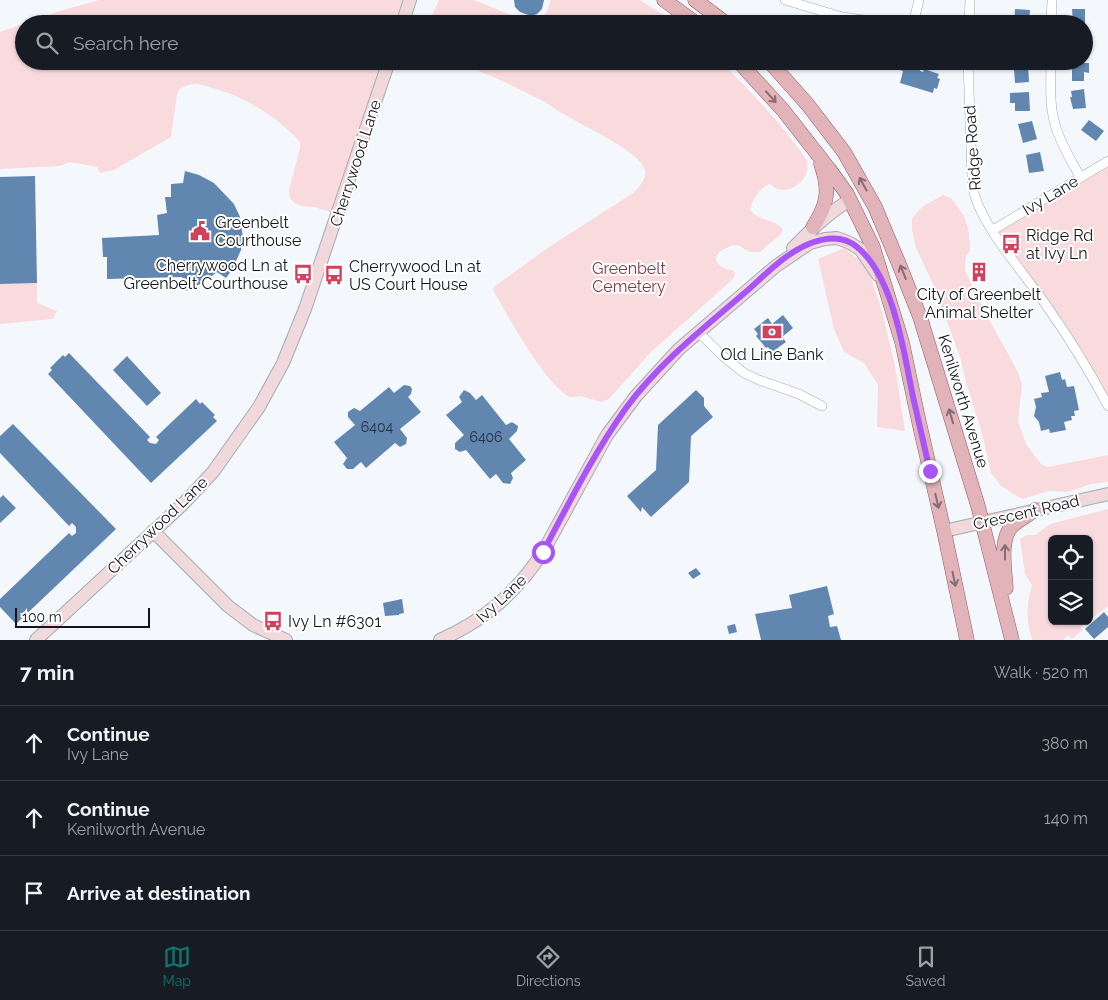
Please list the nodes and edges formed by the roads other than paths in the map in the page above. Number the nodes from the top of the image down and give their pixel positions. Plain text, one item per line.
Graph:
1 (410, 0) edge
2 (664, 0) edge
3 (695, 0) edge
4 (785, 0) edge
5 (919, 0) edge
6 (970, 0) edge
7 (1052, 0) edge
8 (405, 15) edge
9 (685, 15) edge
10 (716, 15) edge
11 (838, 15) edge
12 (915, 15) edge
13 (969, 15) edge
14 (1052, 15) edge
15 (386, 70) edge
16 (746, 70) edge
17 (776, 70) edge
18 (968, 70) edge
19 (1051, 70) edge
20 (818, 154) junction
21 (1108, 161) edge
22 (1080, 177) junction
23 (850, 200) junction
24 (813, 228) junction
25 (884, 228) junction
26 (992, 230) junction
27 (776, 266) junction
28 (884, 284) junction
29 (698, 332) junction
30 (822, 406) dead end
31 (1108, 406) edge
32 (1108, 494) edge
33 (1035, 510) junction
34 (983, 522) junction
35 (153, 531) junction
36 (944, 531) junction
37 (1007, 619) junction
38 (36, 640) edge
39 (286, 640) edge
40 (440, 640) edge
41 (967, 640) edge
42 (1012, 640) edge

1 - 8 street
2 - 9 main road
3 - 10 main road
4 - 11 street
5 - 12 street
6 - 13 street
7 - 14 street
15 - 35 street, Cherrywood Lane
16 -> 20 main road
25 -> 17 main road, Kenilworth Avenue
18 - 26 street, Ridge Road
19 - 22 street
20 - 23 main road
20 - 24 main road
21 - 22 street, Ivy Lane
22 - 26 street, Ivy Lane
23 - 24 street, Ivy Lane
23 - 25 main road
23 - 28 main road
24 - 27 street, Ivy Lane
34 -> 25 main road, Kenilworth Avenue
26 - 31 street, Ridge Road
27 - 28 street, Ivy Lane
27 - 29 street, Ivy Lane
28 -> 36 main road
29 - 30 street
29 - 40 street, Ivy Lane
32 - 33 street, Crescent Road
33 - 34 street, Crescent Road
37 -> 33 main road
34 - 36 street, Crescent Road
34 - 37 main road, Kenilworth Avenue
35 - 38 street, Cherrywood Lane
35 - 39 street
36 -> 41 main road
37 - 42 main road, Kenilworth Avenue

